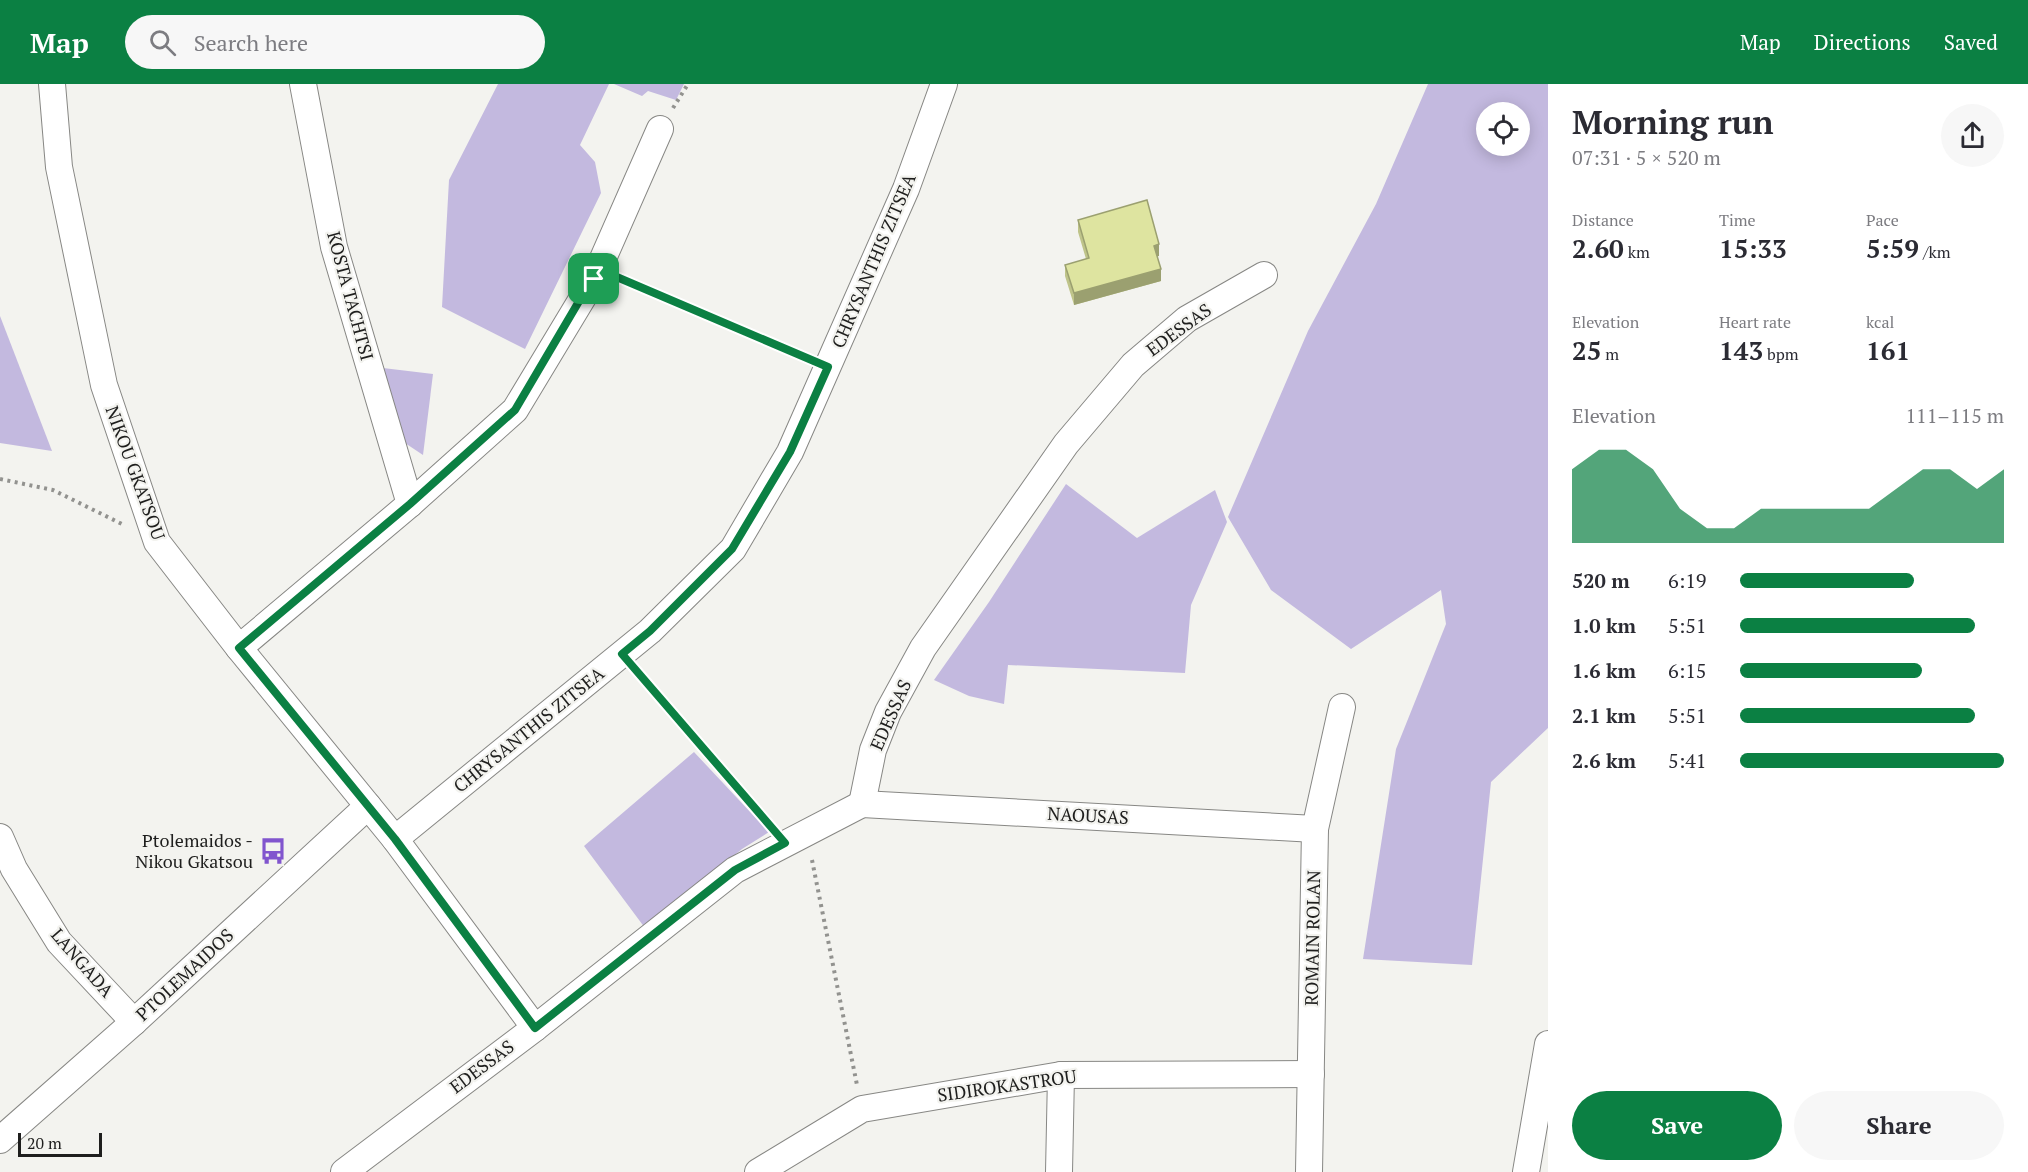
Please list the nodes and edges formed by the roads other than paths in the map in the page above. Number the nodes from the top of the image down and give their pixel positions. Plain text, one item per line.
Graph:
1 (52, 84) edge
2 (303, 84) edge
3 (944, 84) edge
4 (660, 129) dead end
5 (1264, 275) dead end
6 (410, 504) junction
7 (239, 648) junction
8 (1342, 707) dead end
9 (862, 804) junction
10 (368, 806) junction
11 (1314, 829) junction
12 (0, 837) edge
13 (395, 839) junction
14 (134, 1022) junction
15 (535, 1028) junction
16 (1548, 1044) edge
17 (1311, 1074) junction
18 (1061, 1075) junction
19 (0, 1140) edge
20 (344, 1172) edge
21 (758, 1172) edge
22 (1059, 1172) edge
23 (1310, 1172) edge
24 (1526, 1172) edge

1 - 7 street, NIKOU GKATSOU
2 - 6 street, KOSTA TACHTSI
3 - 13 street, CHRYSANTHIS ZITSEA
4 - 6 street
5 - 9 street, EDESSAS
6 - 7 street
7 - 10 street, NIKOU GKATSOU
8 - 11 street, ROMAIN ROLAN
9 - 11 street, NAOUSAS
9 - 15 street, EDESSAS
10 - 13 street, NIKOU GKATSOU
10 - 14 street, PTOLEMAIDOS
11 - 17 street, ROMAIN ROLAN
12 - 14 street, LANGADA
13 - 15 street, NIKOU GKATSOU
14 - 19 street, PTOLEMAIDOS
15 - 20 street, EDESSAS
16 - 24 street
17 - 18 street, SIDIROKASTROU
17 - 23 street, ROMAIN ROLAN
18 - 21 street, SIDIROKASTROU
18 - 22 street

